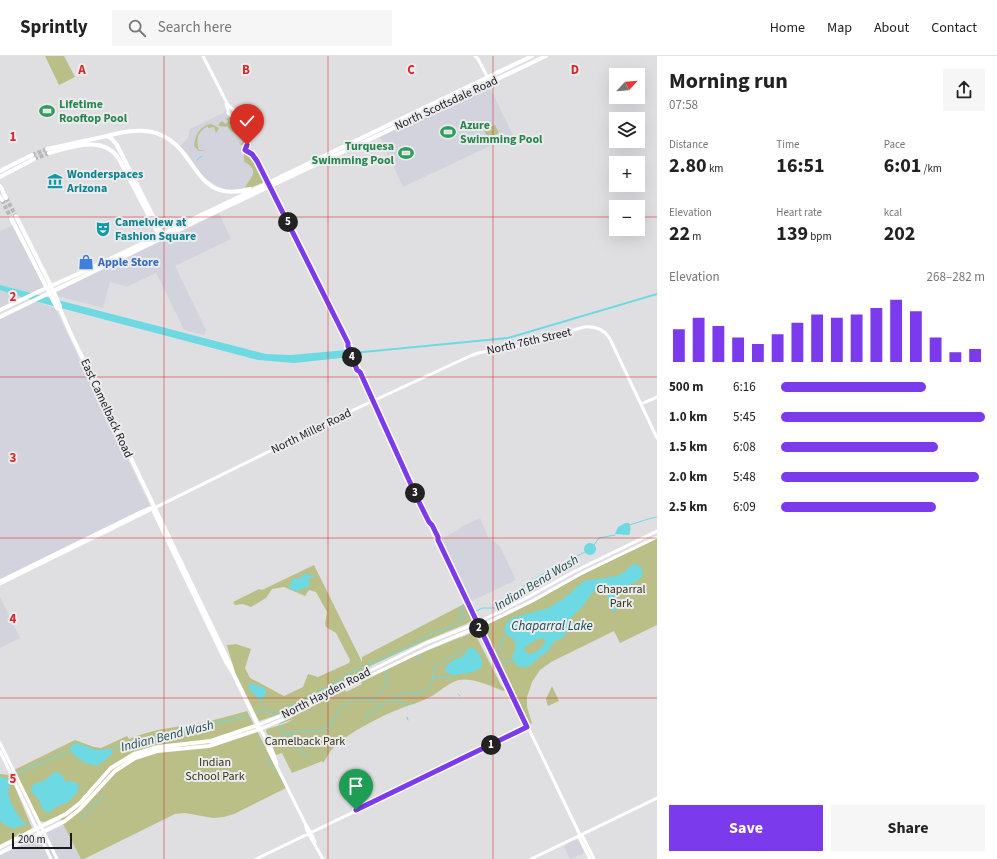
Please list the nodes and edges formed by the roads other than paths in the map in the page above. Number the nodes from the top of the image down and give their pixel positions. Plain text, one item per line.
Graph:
1 (203, 56) edge
2 (532, 56) edge
3 (546, 56) edge
4 (477, 57) edge
5 (487, 78) junction
6 (490, 82) junction
7 (444, 98) junction
8 (446, 103) junction
9 (430, 104) junction
10 (230, 109) junction
11 (432, 110) junction
12 (232, 114) junction
13 (107, 136) junction
14 (32, 157) junction
15 (16, 168) junction
16 (0, 171) edge
17 (0, 176) edge
18 (269, 185) junction
19 (2, 189) edge
20 (137, 189) junction
21 (254, 190) junction
22 (3, 198) tunnel mouth
23 (13, 217) tunnel mouth
24 (161, 236) junction
25 (49, 287) junction
26 (52, 293) junction
27 (24, 299) junction
28 (0, 310) edge
29 (10, 311) junction
30 (0, 317) edge
31 (470, 356) joint
32 (657, 397) edge
33 (372, 402) junction
34 (641, 404) junction
35 (657, 438) edge
36 (154, 508) junction
37 (657, 531) edge
38 (657, 536) edge
39 (0, 581) edge
40 (0, 584) edge
41 (477, 623) junction
42 (479, 627) junction
43 (259, 727) junction
44 (527, 727) junction
45 (0, 743) edge
46 (0, 751) edge
47 (13, 774) junction
48 (17, 782) junction
49 (657, 798) edge
50 (39, 828) junction
51 (41, 833) junction
52 (310, 833) junction
53 (580, 836) junction
54 (19, 838) junction
55 (0, 847) edge
56 (9, 849) junction
57 (0, 853) edge
58 (51, 859) edge
59 (56, 859) edge
60 (256, 859) edge
61 (323, 859) edge
62 (531, 859) edge
63 (590, 859) edge
64 (594, 859) edge

1 - 10 main road
2 - 5 main road, North Scottsdale Road
3 - 6 main road, North Scottsdale Road
4 - 5 main road
5 - 6 main road
5 - 7 main road, North Scottsdale Road
6 - 8 main road, North Scottsdale Road
7 - 8 main road
7 - 9 main road, North Scottsdale Road
8 - 11 main road, North Scottsdale Road
9 - 11 main road
9 - 18 main road, North Scottsdale Road
10 - 12 main road
10 - 12 main road
11 - 18 main road, North Scottsdale Road
12 - 18 main road
13 - 20 main road
13 - 20 main road
13 - 21 main road
14 - 15 main road
14 - 15 main road
14 - 16 main road
15 - 17 main road
18 - 21 main road, North Scottsdale Road
18 - 24 main road, North Scottsdale Road
18 - 33 main road
19 - 22 main road
20 - 24 main road
21 - 24 main road, North Scottsdale Road
23 - 25 main road, East Camelback Road
24 - 25 main road, North Scottsdale Road
24 - 26 main road, North Scottsdale Road
25 - 26 main road, East Camelback Road
25 - 27 main road, North Scottsdale Road
26 - 29 main road, North Scottsdale Road
26 - 36 main road, East Camelback Road
27 - 28 main road, North Scottsdale Road
27 - 29 main road
29 - 30 main road, North Scottsdale Road
31 - 33 main road, North Miller Road
31 - 34 main road, North 76th Street
32 - 34 main road
33 - 36 main road, North Miller Road
33 - 41 main road
34 - 35 main road
36 - 39 main road, North Miller Road
36 - 40 main road, North Miller Road
36 - 43 main road, East Camelback Road
37 - 41 main road, North Hayden Road
38 - 42 main road, North Hayden Road
41 - 42 main road
41 - 43 main road, North Hayden Road
42 - 43 main road, North Hayden Road
42 - 44 main road
43 - 50 main road, North Hayden Road
43 - 51 main road, North Hayden Road
43 - 52 main road, East Camelback Road
44 - 52 main road
44 - 53 main road
45 - 47 main road
46 - 47 main road
47 - 48 main road
48 - 50 main road
48 - 50 main road
49 - 53 main road
50 - 51 main road
50 - 54 main road, North Hayden Road
51 - 56 main road, North Hayden Road
51 - 58 main road
51 - 59 main road
52 - 60 main road
52 - 61 main road, East Camelback Road
53 - 62 main road
53 - 63 main road
53 - 64 main road
54 - 55 main road, North Hayden Road
54 - 56 main road
56 - 57 main road, North Hayden Road

